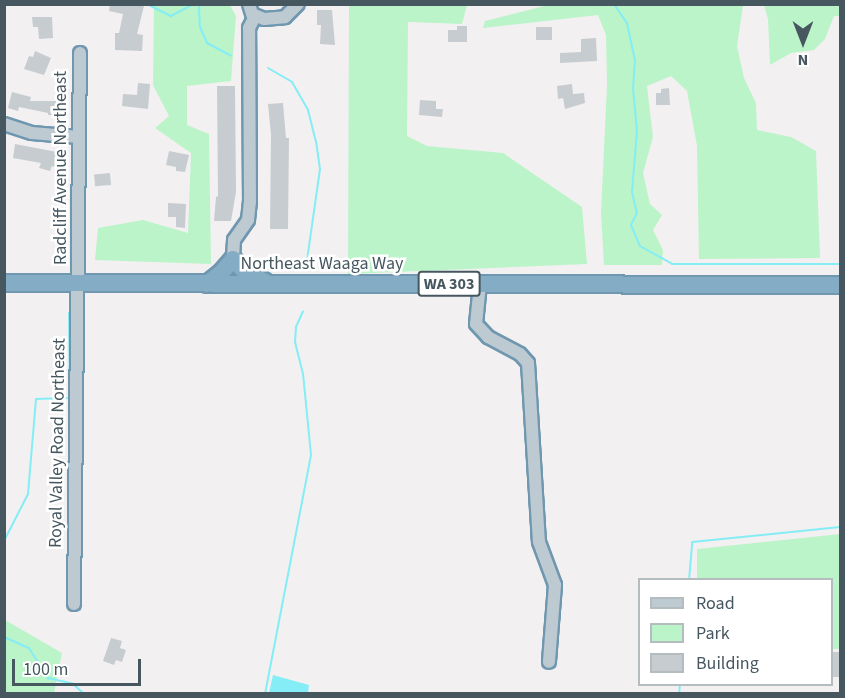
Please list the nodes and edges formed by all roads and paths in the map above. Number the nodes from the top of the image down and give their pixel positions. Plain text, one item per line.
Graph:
1 (249, 4) edge
2 (298, 4) edge
3 (255, 16) junction
4 (80, 53) dead end
5 (4, 124) edge
6 (79, 137) junction
7 (233, 259) junction
8 (840, 280) edge
9 (4, 283) edge
10 (78, 283) junction
11 (820, 283) junction
12 (207, 284) junction
13 (268, 284) junction
14 (480, 284) junction
15 (840, 285) edge
16 (74, 604) dead end
17 (549, 662) dead end

1 - 3 street
2 - 3 street
3 - 7 street
4 - 6 street, Radcliff Avenue Northeast
5 - 6 street
6 - 10 street, Radcliff Avenue Northeast
7 - 12 highway
7 - 13 highway
8 - 11 highway, WA 303
9 - 10 highway, Northeast Waaga Way / WA 303
10 - 12 highway, Northeast Waaga Way / WA 303
10 - 16 street, Royal Valley Road Northeast
11 - 14 highway, Northeast Waaga Way / WA 303
11 - 15 highway, WA 303
12 - 13 highway, Northeast Waaga Way / WA 303
13 - 14 highway, Northeast Waaga Way / WA 303
14 - 17 street

